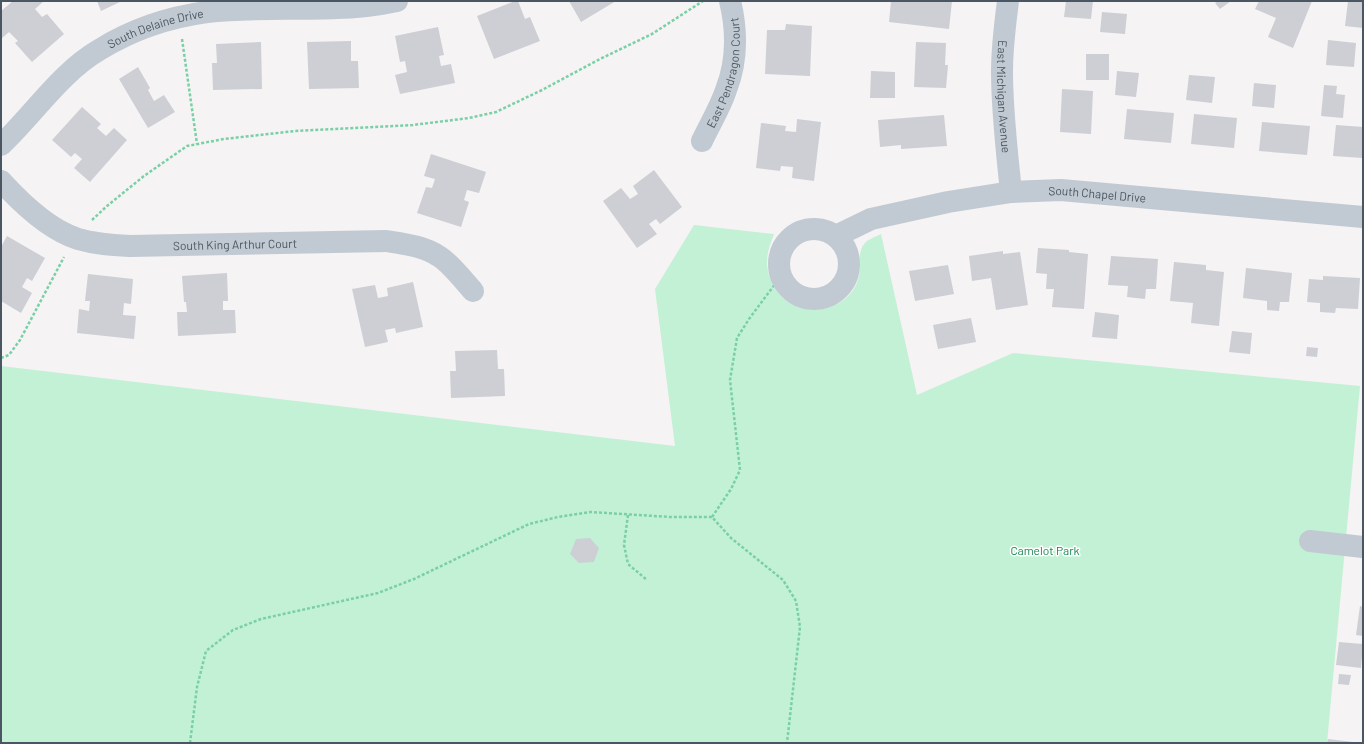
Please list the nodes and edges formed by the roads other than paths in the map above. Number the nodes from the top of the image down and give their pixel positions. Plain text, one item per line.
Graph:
1 (398, 1) edge
2 (730, 1) edge
3 (1008, 1) edge
4 (702, 141) dead end
5 (1, 144) edge
6 (1, 181) edge
7 (1011, 192) junction
8 (1363, 217) edge
9 (836, 236) junction
10 (473, 291) dead end
11 (1310, 541) dead end
12 (1363, 548) edge

1 - 5 street, South Delaine Drive
2 - 4 street, East Pendragon Court
3 - 7 street, East Michigan Avenue
6 - 10 street, South King Arthur Court
7 - 8 street, South Chapel Drive
7 - 9 street, South Chapel Drive
9 - 9 street
11 - 12 street

